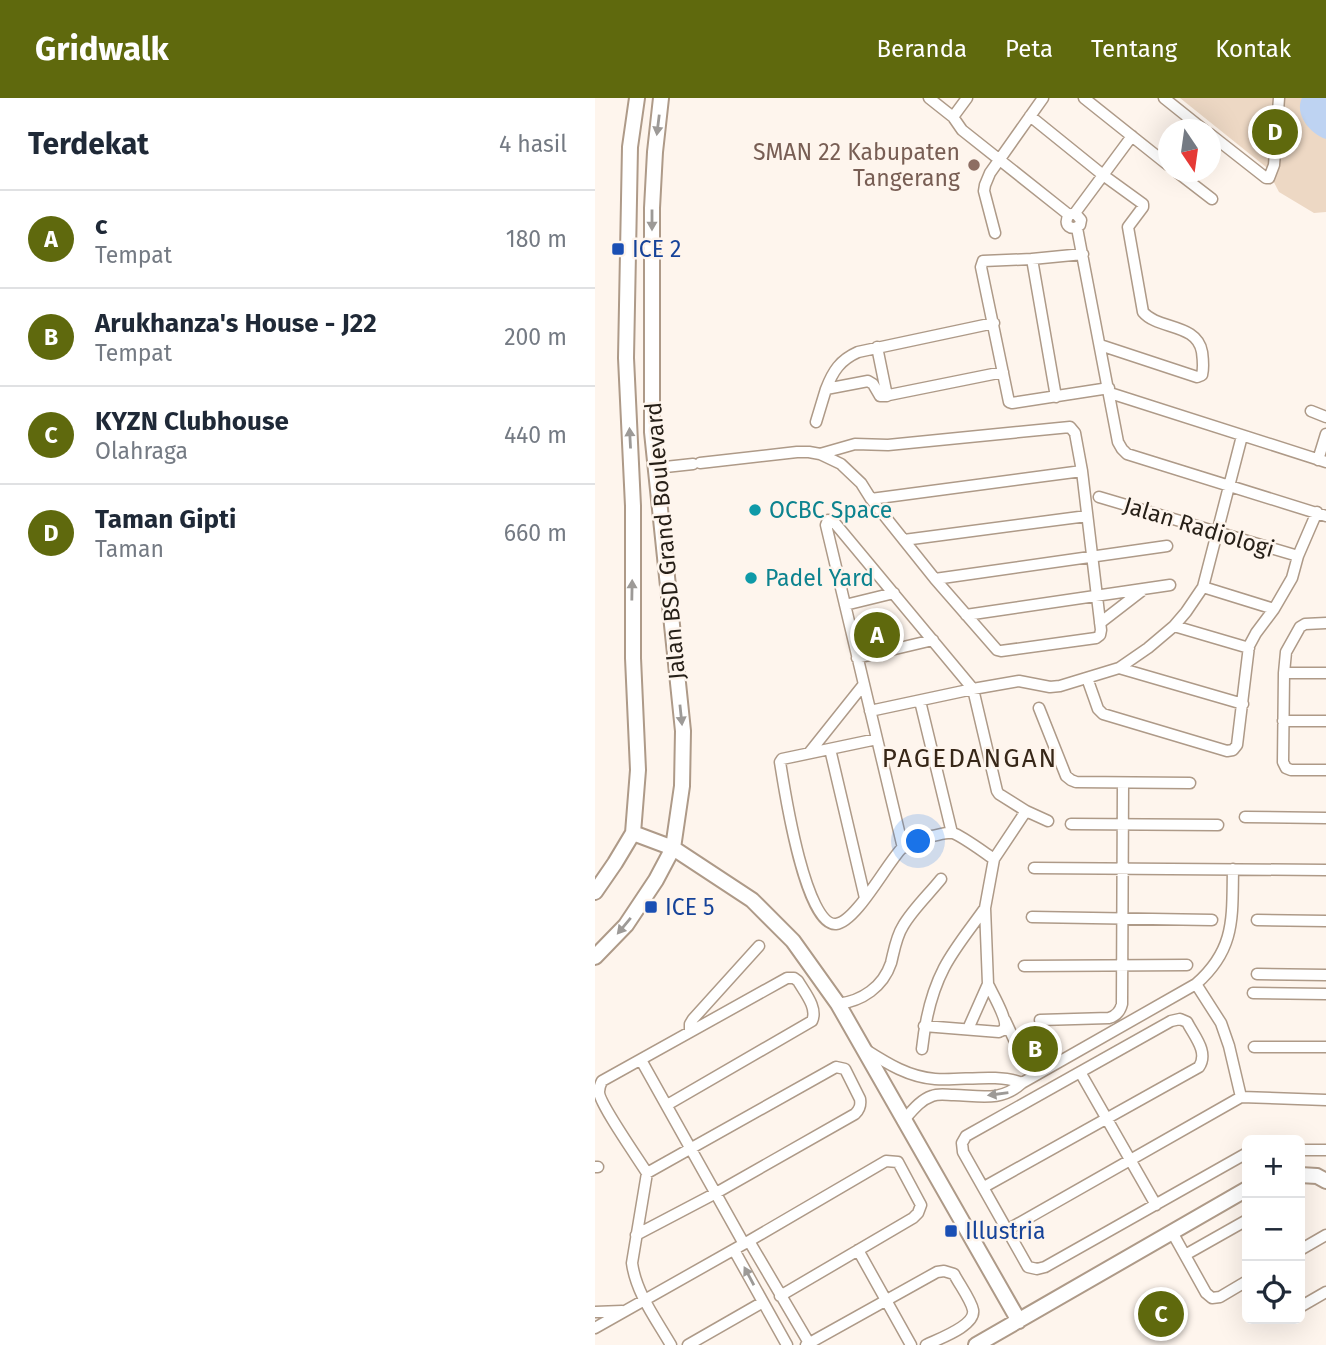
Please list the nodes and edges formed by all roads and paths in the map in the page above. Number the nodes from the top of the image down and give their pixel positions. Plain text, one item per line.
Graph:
1 (636, 98) edge
2 (661, 98) edge
3 (929, 98) edge
4 (967, 98) edge
5 (1043, 98) edge
6 (1084, 98) edge
7 (1164, 98) edge
8 (1279, 98) edge
9 (1030, 116) junction
10 (953, 117) junction
11 (1190, 119) edge
12 (1132, 136) junction
13 (1221, 143) edge
14 (630, 147) junction
15 (655, 152) junction
16 (1158, 157) edge
17 (1000, 159) junction
18 (1103, 175) junction
19 (1190, 182) edge
20 (1212, 199) dead end
21 (1072, 214) junction
22 (995, 233) dead end
23 (1083, 254) junction
24 (1032, 259) junction
25 (994, 323) junction
26 (1100, 345) junction
27 (877, 347) junction
28 (626, 358) junction
29 (651, 359) junction
30 (1003, 372) junction
31 (827, 389) junction
32 (1109, 391) junction
33 (887, 396) junction
34 (1056, 397) junction
35 (1311, 411) dead end
36 (1326, 417) edge
37 (816, 422) dead end
38 (1326, 434) edge
39 (1242, 436) junction
40 (820, 454) junction
41 (1322, 461) edge
42 (656, 468) junction
43 (1082, 471) junction
44 (1229, 486) junction
45 (1099, 497) dead end
46 (871, 499) junction
47 (1321, 514) edge
48 (1087, 516) junction
49 (1217, 532) junction
50 (904, 540) junction
51 (1167, 546) dead end
52 (1092, 556) junction
53 (1298, 556) junction
54 (935, 579) junction
55 (1170, 585) dead end
56 (1203, 587) junction
57 (1145, 589) junction
58 (894, 593) junction
59 (1097, 596) junction
60 (845, 605) junction
61 (1274, 609) junction
62 (966, 615) junction
63 (1100, 623) junction
64 (1326, 623) edge
65 (1174, 626) junction
66 (933, 640) junction
67 (1249, 648) junction
68 (857, 658) junction
69 (1119, 668) junction
70 (1283, 673) junction
71 (1326, 673) edge
72 (1087, 678) junction
73 (864, 684) junction
74 (972, 689) junction
75 (921, 701) junction
76 (1243, 705) junction
77 (1039, 708) dead end
78 (870, 711) junction
79 (1283, 721) junction
80 (1326, 721) edge
81 (877, 739) junction
82 (830, 749) junction
83 (809, 753) junction
84 (1326, 771) edge
85 (1123, 783) junction
86 (1190, 783) dead end
87 (1026, 811) junction
88 (1245, 817) dead end
89 (1326, 818) edge
90 (1048, 821) dead end
91 (1071, 824) dead end
92 (1123, 824) junction
93 (1218, 825) dead end
94 (633, 833) junction
95 (952, 833) junction
96 (673, 848) junction
97 (903, 848) junction
98 (994, 859) junction
99 (1034, 868) dead end
100 (1123, 869) junction
101 (1233, 869) junction
102 (1326, 870) edge
103 (941, 879) dead end
104 (595, 892) edge
105 (865, 898) junction
106 (985, 908) junction
107 (1032, 917) dead end
108 (1123, 918) junction
109 (1212, 920) dead end
110 (1257, 920) dead end
111 (1326, 921) edge
112 (759, 946) dead end
113 (595, 957) edge
114 (1123, 965) junction
115 (1187, 965) dead end
116 (1024, 966) dead end
117 (1257, 974) dead end
118 (1326, 975) edge
119 (988, 984) junction
120 (1196, 984) junction
121 (1253, 993) dead end
122 (1326, 994) edge
123 (838, 1004) junction
124 (1005, 1020) junction
125 (1039, 1020) dead end
126 (924, 1026) junction
127 (968, 1029) junction
128 (690, 1031) junction
129 (862, 1047) junction
130 (1254, 1047) dead end
131 (1326, 1047) edge
132 (922, 1049) dead end
133 (641, 1060) junction
134 (1024, 1061) dead end
135 (1080, 1072) junction
136 (934, 1079) junction
137 (1022, 1083) junction
138 (936, 1094) junction
139 (1241, 1097) junction
140 (1326, 1100) edge
141 (667, 1105) junction
142 (1107, 1118) junction
143 (903, 1121) junction
144 (692, 1149) junction
145 (1305, 1150) edge
146 (1326, 1150) edge
147 (1242, 1156) edge
148 (1131, 1160) junction
149 (647, 1173) junction
150 (1305, 1175) edge
151 (1326, 1181) edge
152 (984, 1187) junction
153 (1242, 1192) edge
154 (716, 1193) junction
155 (1156, 1205) junction
156 (1242, 1223) edge
157 (1007, 1230) junction
158 (1172, 1233) junction
159 (636, 1235) junction
160 (1326, 1235) edge
161 (743, 1245) junction
162 (1305, 1248) edge
163 (858, 1250) junction
164 (1185, 1255) junction
165 (1242, 1284) edge
166 (1326, 1292) edge
167 (780, 1296) junction
168 (644, 1300) junction
169 (763, 1302) junction
170 (885, 1302) junction
171 (1305, 1304) edge
172 (625, 1310) junction
173 (595, 1312) edge
174 (1019, 1321) junction
175 (595, 1328) edge
176 (807, 1344) edge
177 (671, 1345) edge
178 (688, 1345) edge
179 (787, 1345) edge
180 (911, 1345) edge
181 (926, 1345) edge
182 (976, 1345) edge

1 - 14 main road, Jalan BSD Grand Boulevard
2 -> 15 main road, Jalan BSD Grand Boulevard
3 - 10 street
4 - 10 street
5 - 9 street
6 - 12 street
7 - 11 street
8 - 13 street
9 - 17 street
9 - 18 street
10 - 17 street
12 - 16 street
12 - 18 street
14 - 15 main road
14 - 28 main road, Jalan BSD Grand Boulevard
15 -> 29 main road, Jalan BSD Grand Boulevard
17 - 21 street
17 - 22 street
18 - 21 street
18 - 26 street
19 - 20 street
21 - 23 street
23 - 24 street
23 - 26 street
24 - 25 street
24 - 34 street
25 - 27 street
25 - 30 street
26 - 32 street
27 - 31 street
27 - 33 street
28 - 29 main road
94 -> 28 main road, Jalan BSD Grand Boulevard
29 - 42 main road, Jalan BSD Grand Boulevard
30 - 33 street
30 - 34 street
31 - 33 street
31 - 37 street
32 - 34 street
32 - 39 street
32 - 44 street
35 - 36 street
38 - 41 street
39 - 41 street
39 - 44 street
40 - 42 street
40 - 43 street
40 - 46 street
42 -> 96 main road, Jalan BSD Grand Boulevard
43 - 46 street
43 - 48 street
44 - 47 street
44 - 49 street
45 - 49 street, Jalan Radiologi
46 - 50 street
47 - 53 street
48 - 50 street
48 - 52 street
49 - 53 street, Jalan Radiologi
49 - 56 street
50 - 54 street
51 - 52 street
52 - 54 street
52 - 59 street
53 - 61 street
54 - 62 street
55 - 57 street
56 - 61 street
56 - 65 street
57 - 59 street
57 - 63 street
58 - 60 street
58 - 60 street
58 - 66 street
59 - 62 street
59 - 63 street
60 - 68 street
61 - 67 street
62 - 63 street
64 - 70 street
65 - 67 street
65 - 69 street
66 - 68 street
66 - 74 street
67 - 76 street
68 - 73 street
69 - 72 street
69 - 76 street
70 - 71 street
70 - 79 street
72 - 74 street
72 - 76 street
73 - 78 street
73 - 83 street
74 - 75 street
74 - 87 street
75 - 78 street
75 - 95 street
77 - 85 street
78 - 81 street
79 - 80 street
79 - 84 street
81 - 82 street
81 - 97 street
82 - 83 street
82 - 105 street
83 - 105 street
85 - 86 street
85 - 92 street
87 - 90 street
87 - 98 street
88 - 89 street
91 - 92 street
92 - 93 street
92 - 100 street
94 - 96 main road
94 - 104 main road, Jalan BSD Grand Boulevard
95 - 97 street
95 - 98 street
96 -> 113 main road, Jalan BSD Grand Boulevard
96 - 123 main road
97 - 105 street
98 - 106 street
99 - 100 street
100 - 101 street
100 - 108 street
101 - 102 street
101 - 120 street
103 - 123 street
106 - 119 street
106 - 126 street
107 - 108 street
108 - 109 street
108 - 114 street
110 - 111 street
112 - 128 street
114 - 115 street
114 - 116 street
114 - 125 street
117 - 118 street
119 - 124 street
119 - 127 street
120 - 137 street
120 - 139 street
121 - 122 street
123 - 129 main road
124 - 127 street
124 - 134 street
126 - 127 street
126 - 132 street
128 - 133 street
128 - 141 street
129 - 136 street
129 - 143 main road
130 - 131 street
133 - 141 street
133 - 149 street
135 - 142 street
135 - 142 street
135 - 152 street
136 - 137 street
136 - 138 street
137 -> 138 street
138 - 143 street
139 - 140 street
139 - 148 street
141 - 144 street
142 - 148 street
142 - 152 street
143 - 174 main road
144 - 149 street
144 - 154 street
144 - 154 street
145 - 146 street
147 - 155 street
148 - 155 street
148 - 157 street
149 - 159 street
150 - 151 main road
152 - 157 street
153 - 158 main road
154 - 159 street
154 - 161 street
155 - 157 street
156 - 164 street
158 - 164 street
158 - 174 main road
159 - 168 street
160 - 162 street
161 - 163 street
161 - 167 street
161 - 168 street
169 -> 161 street
163 - 167 street
163 - 170 street
164 - 165 street
166 - 171 street
167 - 176 street
168 - 172 street
168 - 177 street
169 - 178 street
169 - 179 street
170 - 176 street
170 - 180 street
170 - 181 street
172 - 173 street
172 - 175 street
174 - 182 main road

